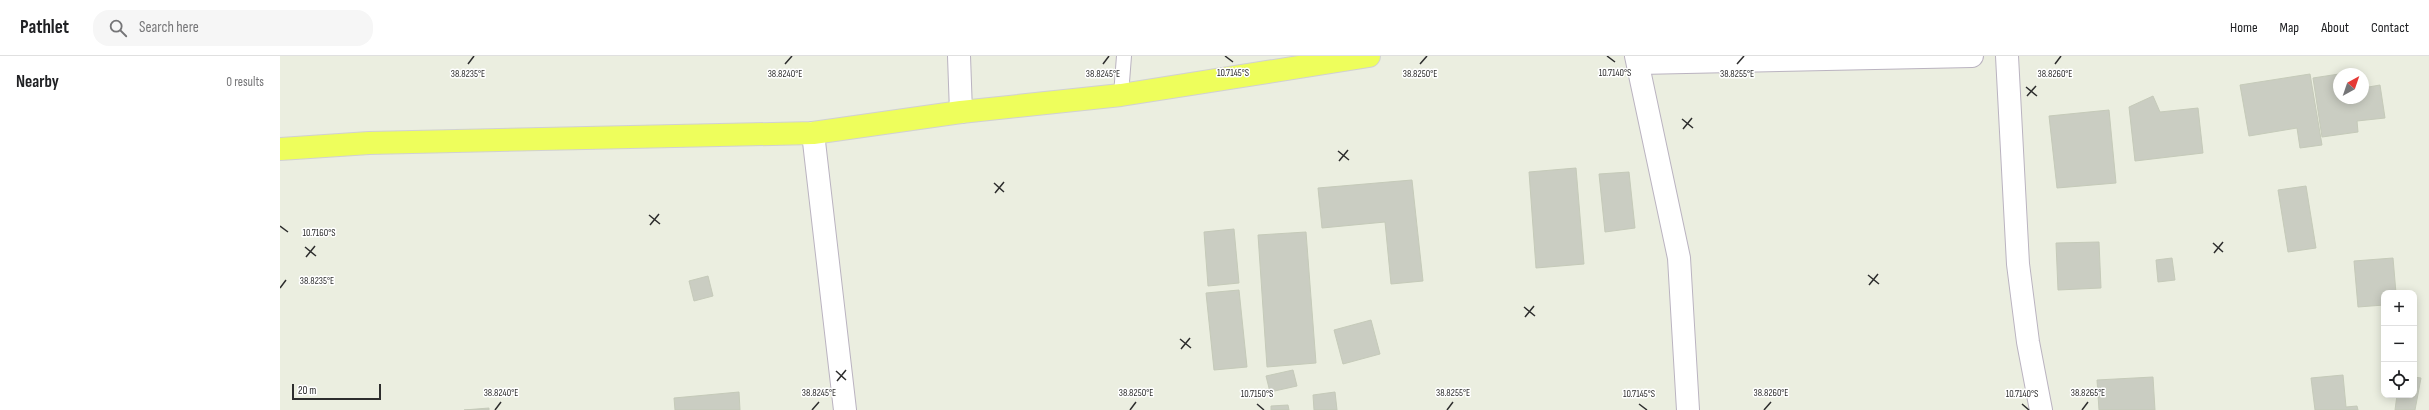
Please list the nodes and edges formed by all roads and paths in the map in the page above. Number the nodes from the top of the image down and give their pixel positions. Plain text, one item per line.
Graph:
1 (959, 56) edge
2 (1124, 56) edge
3 (1369, 56) edge
4 (1972, 56) edge
5 (2007, 56) edge
6 (1638, 60) edge
7 (1121, 95) junction
8 (961, 112) junction
9 (813, 133) junction
10 (280, 149) edge
11 (845, 410) edge
12 (1688, 410) edge
13 (2041, 410) edge

1 - 8 street
2 - 7 lane
3 - 7 highway
4 - 6 street
5 - 13 street
6 - 12 street
7 - 8 highway
8 - 9 highway
9 - 10 highway
9 - 11 street

